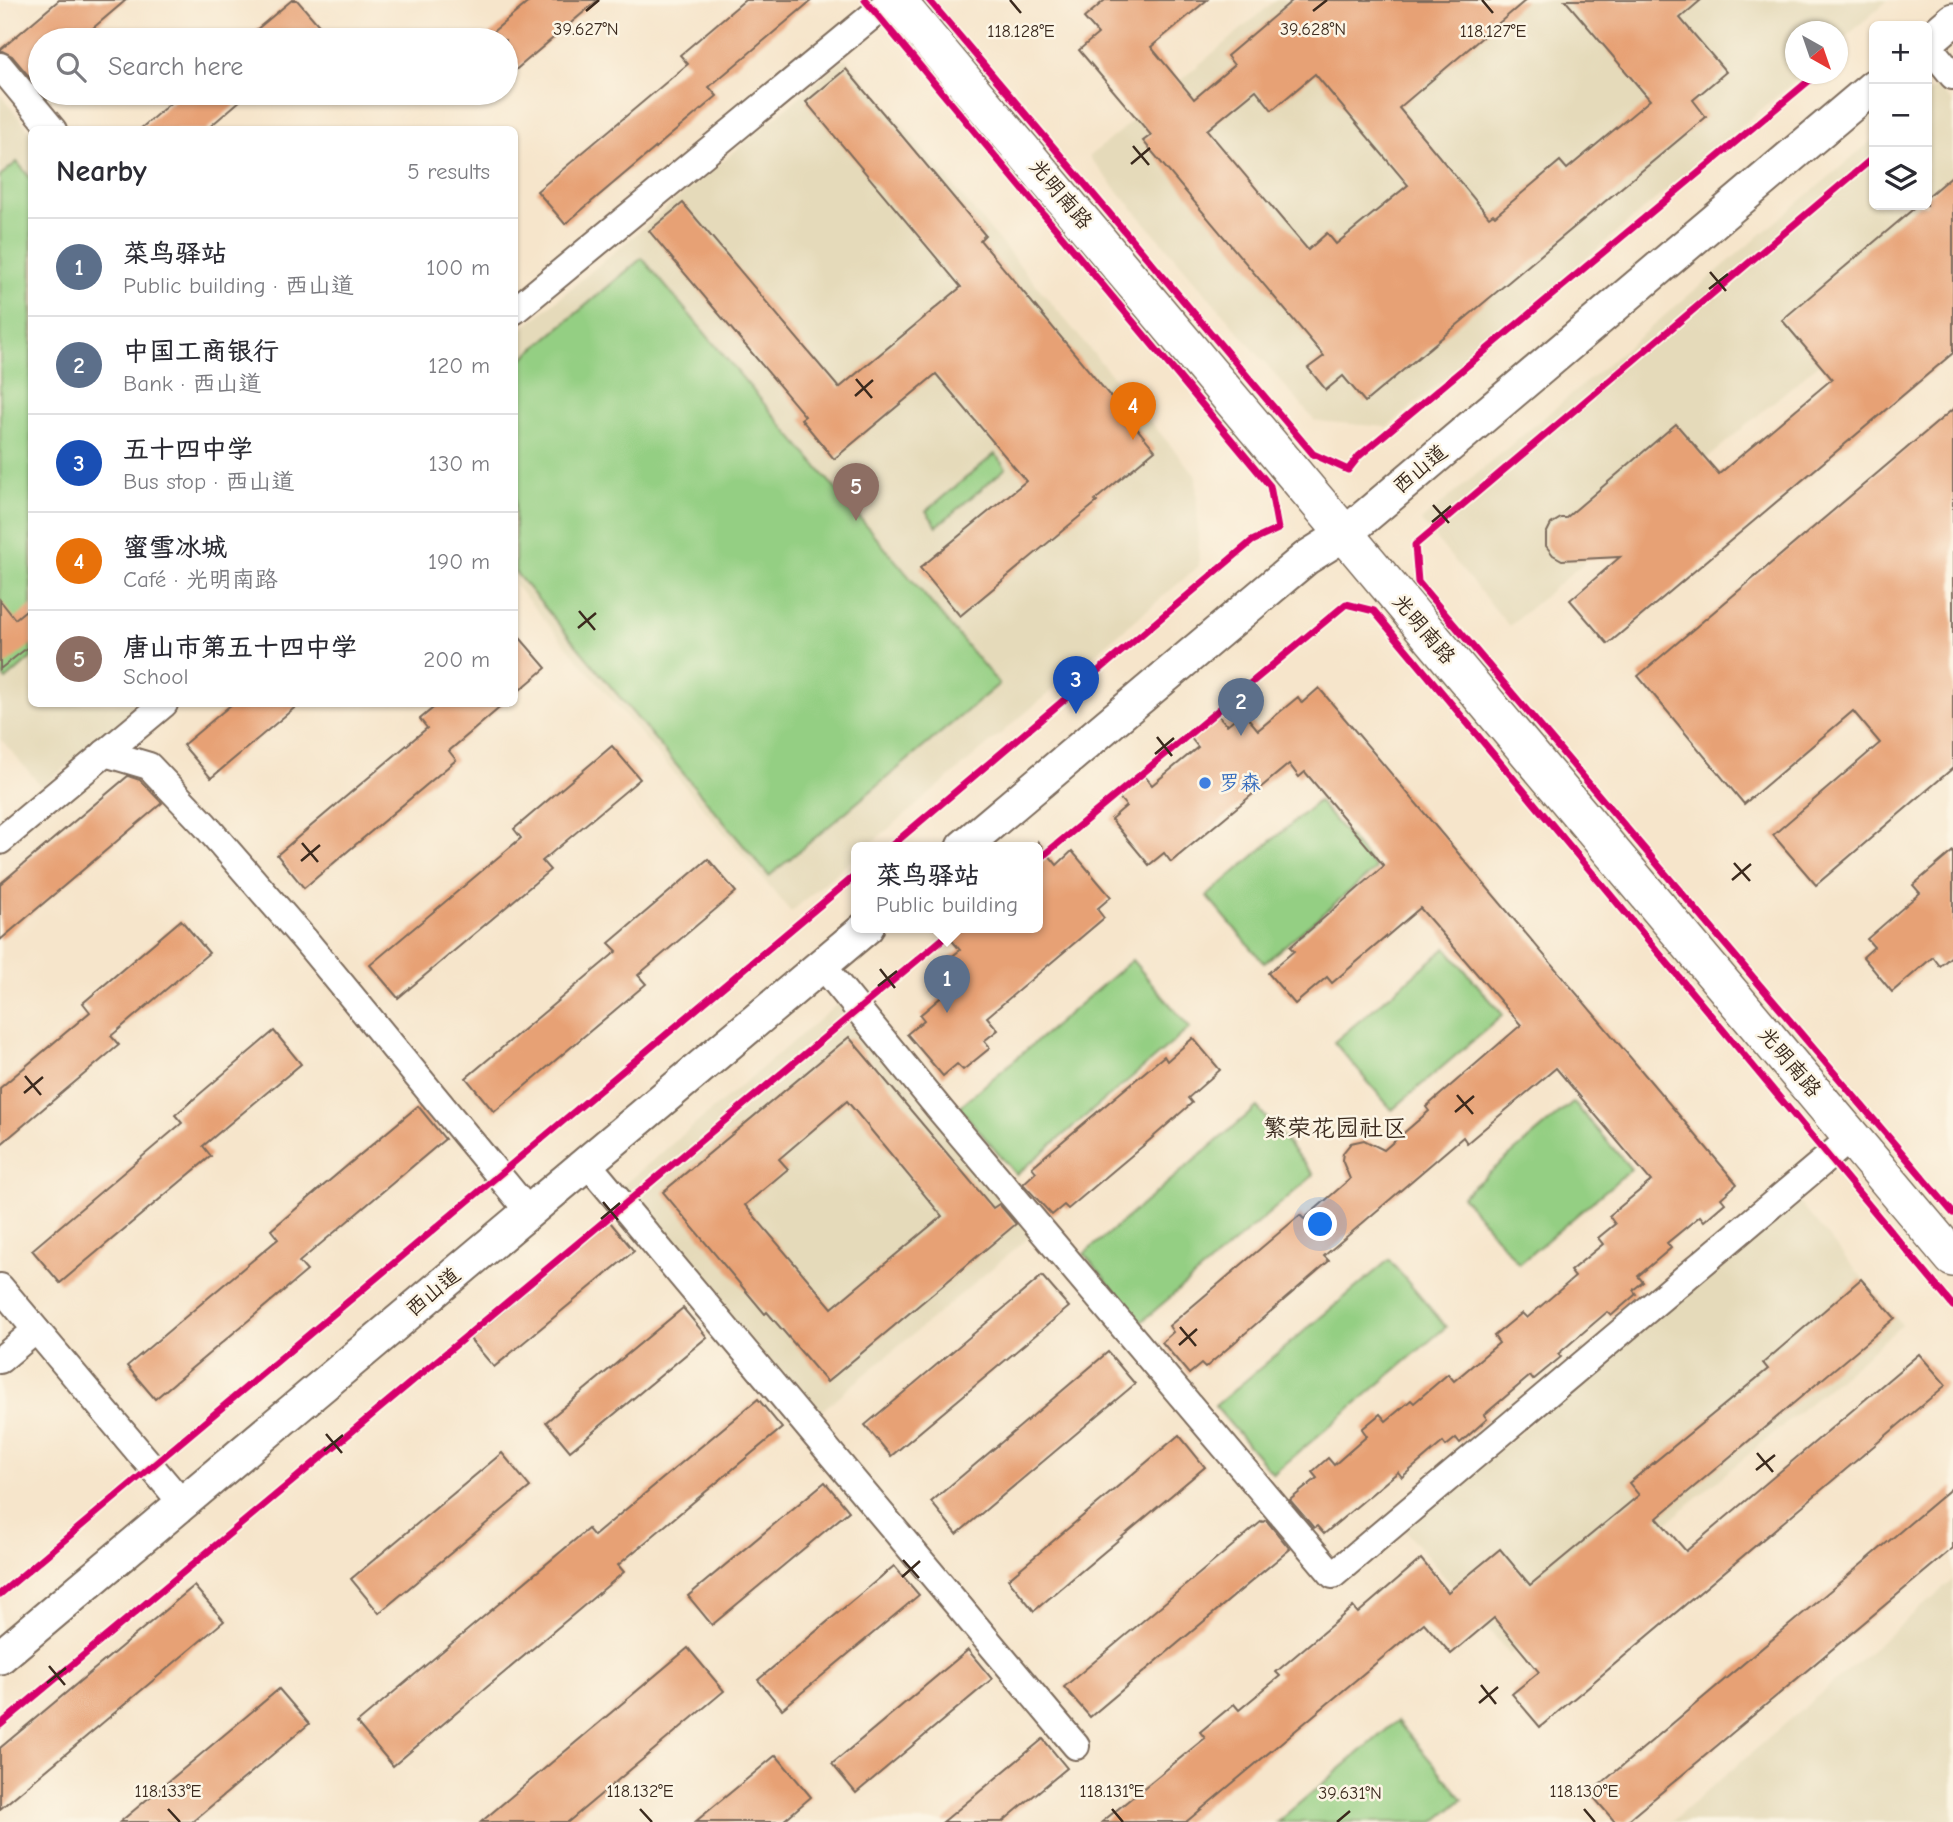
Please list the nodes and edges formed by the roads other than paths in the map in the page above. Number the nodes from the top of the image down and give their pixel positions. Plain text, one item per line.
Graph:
1 (891, 0) edge
2 (896, 0) edge
3 (1953, 20) edge
4 (1932, 39) edge
5 (1932, 49) edge
6 (0, 66) edge
7 (1953, 76) edge
8 (1869, 90) edge
9 (28, 100) edge
10 (32, 105) edge
11 (50, 126) edge
12 (518, 309) edge
13 (1346, 533) junction
14 (160, 707) edge
15 (105, 753) junction
16 (0, 841) edge
17 (969, 842) edge
18 (860, 933) edge
19 (822, 965) junction
20 (1853, 1137) junction
21 (587, 1163) junction
22 (528, 1212) junction
23 (1953, 1258) edge
24 (0, 1286) edge
25 (36, 1330) junction
26 (0, 1360) edge
27 (183, 1503) junction
28 (0, 1657) edge
29 (1076, 1746) dead end

1 - 12 street
2 - 13 main road, 光明南路
3 - 4 street
5 - 7 street
6 - 9 street
8 - 13 street, 西山道
10 - 11 street
13 - 17 street, 西山道
13 - 20 main road, 光明南路
14 - 15 street
15 - 16 street
15 - 22 street
18 - 19 street, 西山道
19 - 20 street
19 - 21 street, 西山道
20 - 23 main road, 光明南路
21 - 22 street, 西山道
21 - 29 street
22 - 27 street, 西山道
24 - 25 street
25 - 26 street
25 - 27 street
27 - 28 street, 西山道

